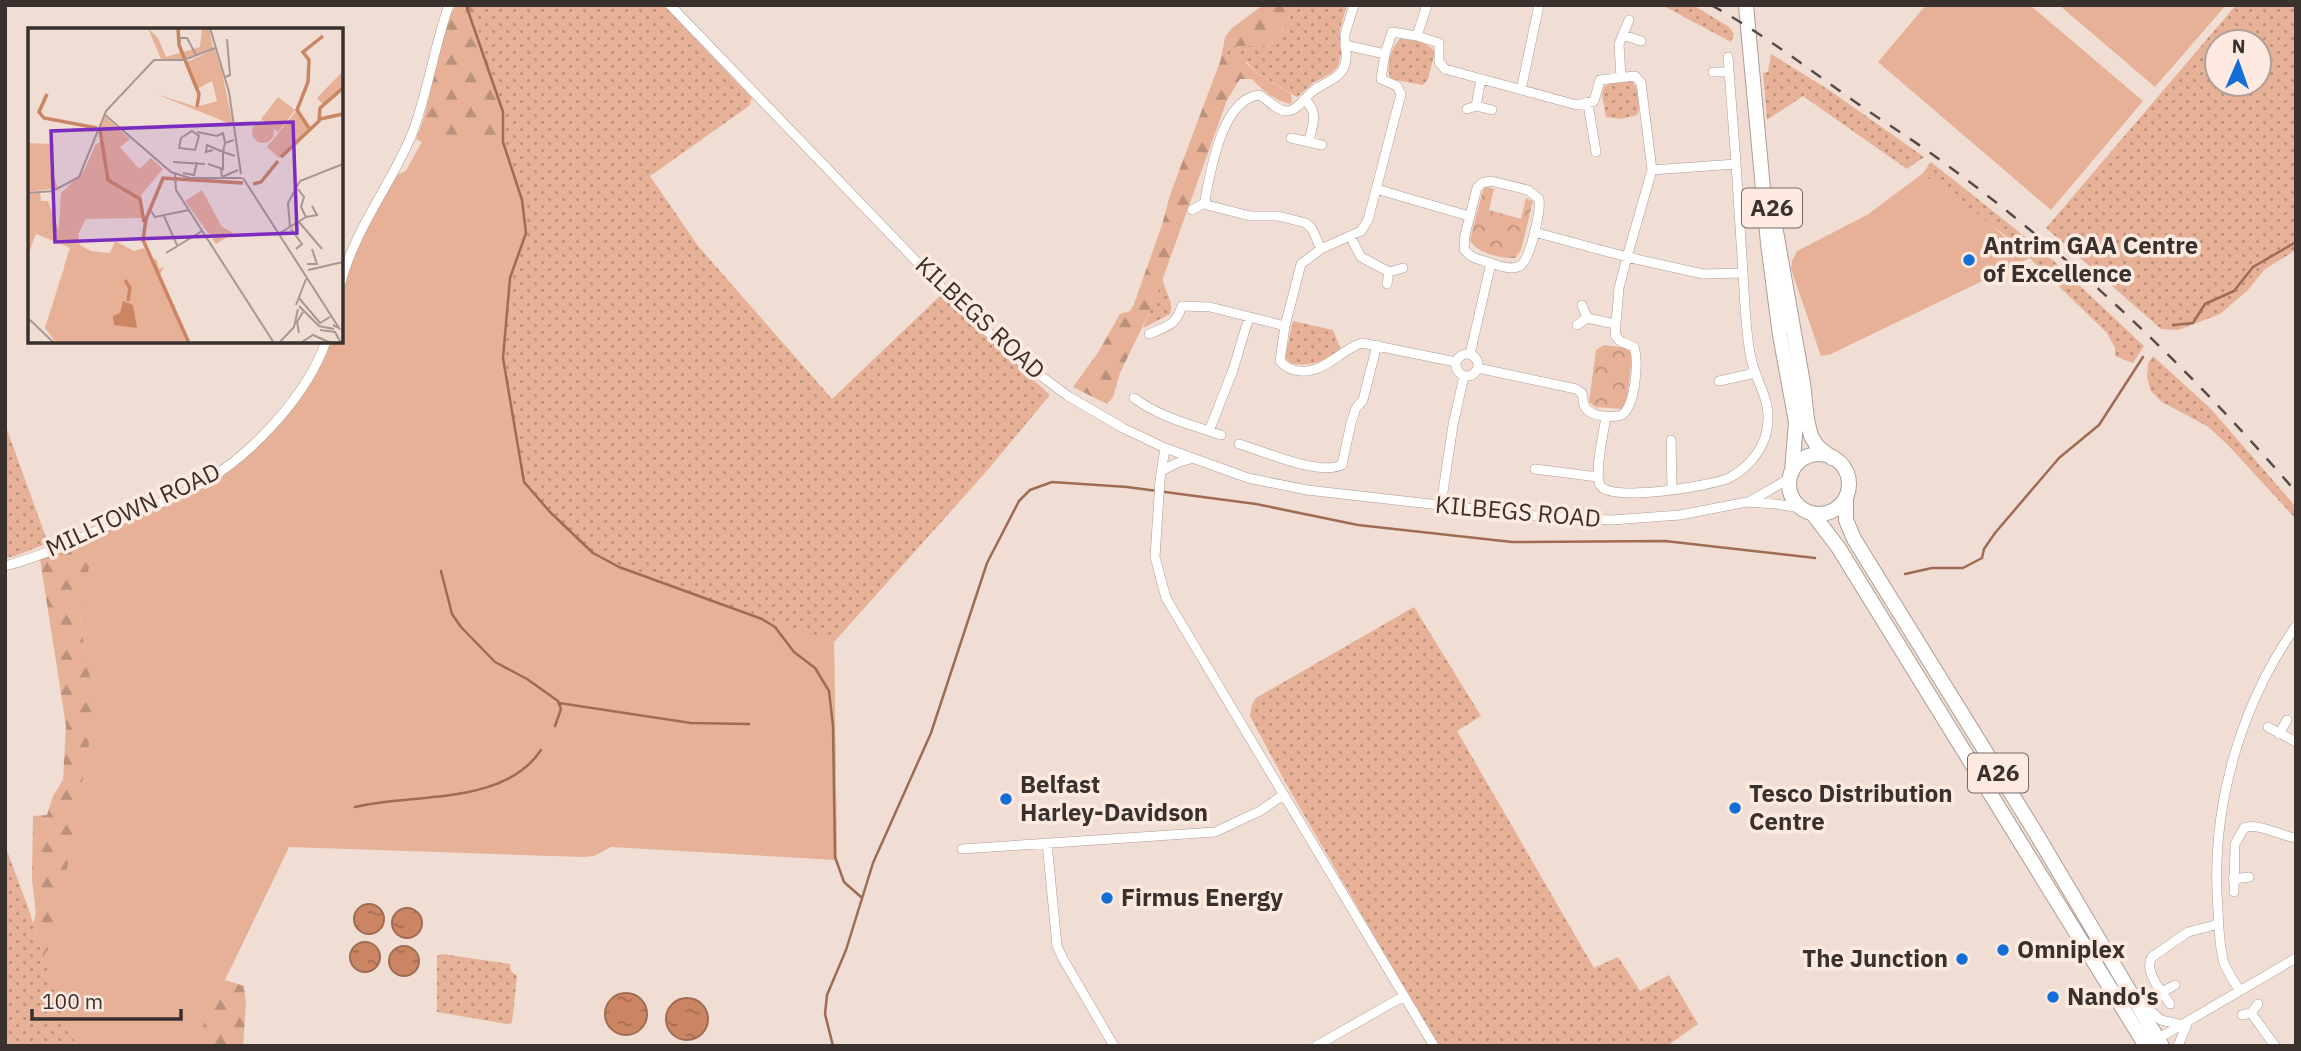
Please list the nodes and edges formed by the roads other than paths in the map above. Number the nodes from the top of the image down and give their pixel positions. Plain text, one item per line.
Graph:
1 (449, 5) edge
2 (670, 5) edge
3 (1354, 5) edge
4 (1427, 5) edge
5 (1539, 5) edge
6 (1746, 5) edge
7 (1629, 20) dead end
8 (1623, 35) junction
9 (1417, 36) junction
10 (1641, 41) dead end
11 (1345, 45) junction
12 (1385, 54) junction
13 (1728, 57) dead end
14 (1713, 72) dead end
15 (1729, 72) junction
16 (1621, 77) junction
17 (1481, 79) junction
18 (1521, 90) junction
19 (1304, 100) junction
20 (1588, 104) junction
21 (1754, 107) junction
22 (1492, 110) dead end
23 (1291, 138) dead end
24 (1309, 142) junction
25 (1322, 145) dead end
26 (1596, 152) dead end
27 (1736, 164) junction
28 (1652, 170) junction
29 (1376, 189) junction
30 (1206, 202) junction
31 (1192, 210) dead end
32 (1469, 216) junction
33 (1534, 232) junction
34 (1350, 236) junction
35 (1321, 248) junction
36 (1627, 257) junction
37 (1491, 263) junction
38 (1403, 268) dead end
39 (1389, 272) junction
40 (1743, 273) junction
41 (343, 275) edge
42 (1387, 284) dead end
43 (1582, 305) dead end
44 (1249, 317) junction
45 (1587, 318) junction
46 (1615, 324) junction
47 (1577, 325) dead end
48 (1285, 326) junction
49 (1149, 334) dead end
50 (325, 343) edge
51 (1377, 345) junction
52 (1470, 354) junction
53 (1456, 362) junction
54 (1478, 368) junction
55 (1755, 373) junction
56 (1464, 376) junction
57 (1719, 381) dead end
58 (1134, 398) dead end
59 (1606, 416) junction
60 (1209, 431) junction
61 (1221, 435) dead end
62 (1671, 440) dead end
63 (1240, 444) dead end
64 (1165, 448) junction
65 (1832, 458) junction
66 (1192, 459) junction
67 (1535, 469) dead end
68 (1161, 475) junction
69 (1791, 475) junction
70 (1598, 477) junction
71 (1672, 489) junction
72 (1846, 497) junction
73 (1747, 502) junction
74 (1441, 505) junction
75 (1806, 511) junction
76 (5, 566) edge
77 (2296, 626) edge
78 (2287, 720) dead end
79 (2268, 727) dead end
80 (2279, 733) junction
81 (2296, 742) edge
82 (1283, 795) junction
83 (2296, 838) edge
84 (1047, 843) junction
85 (962, 849) dead end
86 (2249, 877) dead end
87 (2233, 879) junction
88 (2234, 892) dead end
89 (2219, 924) junction
90 (2296, 958) edge
91 (2175, 985) dead end
92 (2127, 988) junction
93 (2240, 991) junction
94 (2162, 992) junction
95 (1404, 996) junction
96 (2170, 1004) dead end
97 (2258, 1004) dead end
98 (2185, 1024) junction
99 (2153, 1044) edge
100 (1114, 1046) edge
101 (1315, 1046) edge
102 (1434, 1046) edge
103 (2178, 1046) edge
104 (2275, 1046) edge

1 - 41 street
2 - 64 street, KILBEGS ROAD
3 - 11 street
4 - 9 street
5 - 18 street
6 - 21 highway, A26
7 - 8 street
8 - 10 street
8 - 16 street
9 - 12 street
9 - 17 street
11 - 12 street
11 - 19 street
12 - 29 street
13 - 15 street
14 - 15 street
15 - 27 street
16 - 20 street
16 - 28 street
17 - 18 street
17 - 22 street
18 - 20 street
19 - 24 street
19 - 30 street
20 - 26 street
21 - 65 highway, A26
21 - 69 highway, A26
23 - 24 street
24 - 25 street
27 - 28 street
27 - 40 street
28 - 36 street
29 - 32 street
29 - 34 street
30 - 31 street
30 - 35 street
32 - 33 street
32 - 37 street
33 - 36 street
33 - 37 street
34 - 35 street
34 - 39 street
35 - 48 street
36 - 40 street
36 - 46 street
37 - 52 street
38 - 39 street
39 - 42 street
40 - 55 street
43 - 45 street
44 - 48 street
44 - 49 street
44 - 60 street
45 - 46 street
45 - 47 street
46 - 59 street
48 - 51 street
50 - 76 street, MILLTOWN ROAD
51 - 53 street
51 - 63 street
52 - 53 street
52 - 54 street
53 - 56 street
54 - 56 street
54 - 59 street
55 - 57 street
55 - 71 street
56 - 74 street
58 - 60 street
59 - 70 street
60 - 61 street
62 - 71 street
64 - 66 street, KILBEGS ROAD
64 - 68 street
65 - 69 highway
65 - 72 highway, A26
66 - 68 street
66 - 74 street, KILBEGS ROAD
67 - 70 street
68 - 82 street
69 - 73 street, KILBEGS ROAD
69 - 75 highway, A26
70 - 71 street
72 - 75 highway
72 - 92 highway, A26
73 - 74 street, KILBEGS ROAD
73 - 75 street, KILBEGS ROAD
75 - 99 highway, A26
77 - 89 street
78 - 80 street
79 - 80 street
80 - 81 street
82 - 84 street
82 - 95 street
83 - 87 street
84 - 85 street
84 - 100 street
86 - 87 street
87 - 88 street
89 - 93 street
89 - 94 street
90 - 93 street
91 - 94 street
92 - 98 street
92 - 99 highway, A26
93 - 98 street
94 - 96 street
95 - 101 street
95 - 102 street
97 - 104 street
98 - 99 street
98 - 103 street

